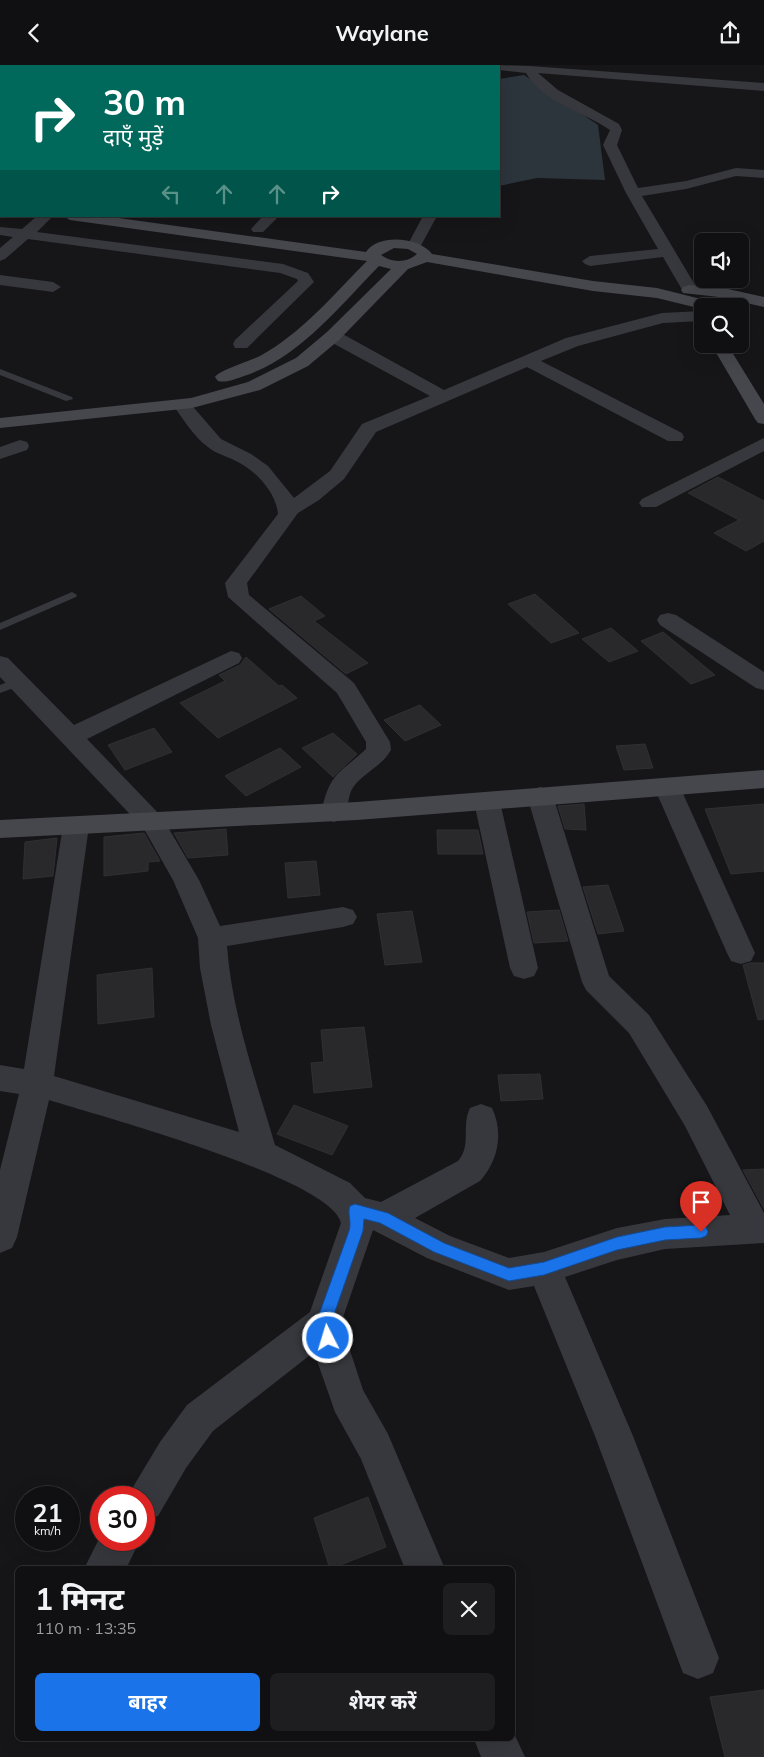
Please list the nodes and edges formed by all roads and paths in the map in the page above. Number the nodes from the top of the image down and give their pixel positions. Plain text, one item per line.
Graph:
1 (500, 67) edge
2 (535, 67) edge
3 (764, 81) edge
4 (737, 85) junction
5 (764, 87) edge
6 (737, 98) dead end
7 (764, 174) edge
8 (633, 193) junction
9 (45, 217) edge
10 (78, 217) edge
11 (177, 217) edge
12 (271, 217) edge
13 (430, 217) edge
14 (258, 229) junction
15 (0, 231) edge
16 (24, 235) junction
17 (419, 251) junction
18 (668, 252) junction
19 (377, 254) junction
20 (0, 256) edge
21 (590, 261) dead end
22 (404, 265) junction
23 (0, 280) edge
24 (53, 287) dead end
25 (696, 298) edge
26 (711, 298) edge
27 (761, 299) edge
28 (694, 304) edge
29 (694, 308) edge
30 (749, 315) edge
31 (764, 318) edge
32 (333, 336) junction
33 (241, 344) dead end
34 (724, 353) edge
35 (528, 361) junction
36 (0, 372) edge
37 (212, 380) dead end
38 (168, 389) dead end
39 (443, 396) junction
40 (69, 399) junction
41 (30, 402) dead end
42 (182, 405) junction
43 (764, 419) edge
44 (0, 423) edge
45 (675, 437) dead end
46 (764, 444) edge
47 (20, 446) dead end
48 (0, 453) edge
49 (649, 503) dead end
50 (288, 510) junction
51 (72, 595) dead end
52 (668, 620) dead end
53 (0, 627) edge
54 (231, 658) dead end
55 (0, 663) edge
56 (764, 683) edge
57 (9, 686) edge
58 (70, 737) junction
59 (764, 779) edge
60 (667, 787) junction
61 (540, 796) junction
62 (487, 802) junction
63 (334, 813) junction
64 (153, 823) junction
65 (76, 825) junction
66 (0, 829) edge
67 (343, 917) dead end
68 (212, 938) junction
69 (741, 953) dead end
70 (524, 968) dead end
71 (0, 1078) edge
72 (37, 1084) junction
73 (481, 1118) dead end
74 (262, 1154) junction
75 (369, 1214) junction
76 (759, 1228) edge
77 (0, 1237) edge
78 (544, 1269) junction
79 (323, 1323) junction
80 (154, 1486) edge
81 (114, 1551) edge
82 (106, 1566) edge
83 (424, 1566) edge
84 (698, 1657) dead end
85 (496, 1741) edge
86 (503, 1757) edge

1 - 2 street
2 - 3 street
2 - 4 street
2 - 8 street
4 - 5 street
4 - 6 street
7 - 8 street
8 - 18 street
9 - 16 street
10 - 19 street
11 - 14 street
12 - 14 street
13 - 17 street
14 - 19 street
15 - 16 street
16 - 20 street
16 - 33 street
17 - 19 street
17 - 22 street
17 - 28 street
18 - 21 street
18 - 25 street
19 - 22 street
19 - 37 street
22 - 32 street
23 - 24 street
26 - 27 street
29 - 35 street
30 - 31 street
32 - 39 street
32 - 42 street
34 - 43 street
35 - 39 street
35 - 45 street
36 - 40 lane
38 - 40 street
39 - 50 street
40 - 41 street
42 - 44 street
42 - 50 street
46 - 49 street
47 - 48 street
50 - 63 street
51 - 53 lane
52 - 56 street
54 - 58 street
55 - 57 street
57 - 58 street
58 - 64 street
59 - 60 street
60 - 61 street
60 - 69 street
61 - 62 street
61 - 76 street
62 - 63 street
62 - 70 street
63 - 64 street
64 - 65 street
64 - 68 street
65 - 66 street
65 - 72 street
67 - 68 street
68 - 74 street
71 - 72 street
72 - 74 street
72 - 77 street
73 - 75 street
74 - 75 street
75 - 78 street
75 - 79 street
76 - 78 street
78 - 84 street
79 - 80 street
79 - 83 street
81 - 82 street
85 - 86 street

